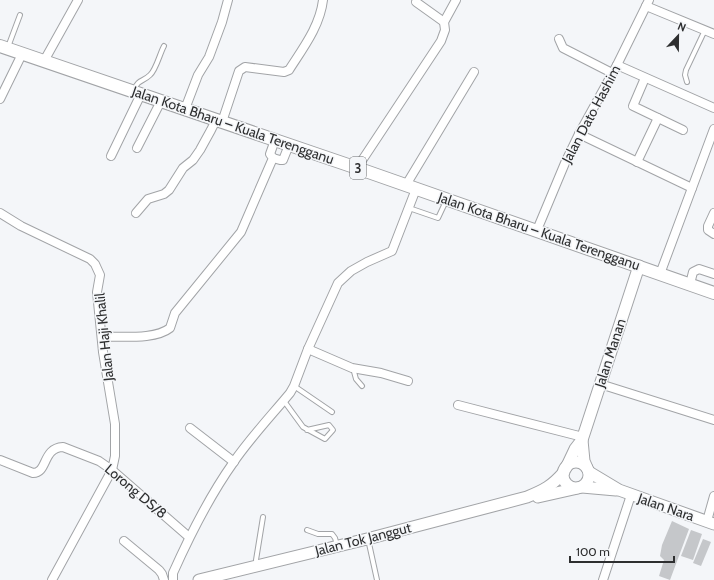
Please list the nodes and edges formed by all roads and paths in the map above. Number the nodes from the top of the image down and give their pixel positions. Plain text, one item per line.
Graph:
1 (78, 0) edge
2 (228, 0) edge
3 (323, 0) edge
4 (456, 0) edge
5 (416, 2) dead end
6 (647, 3) edge
7 (20, 15) dead end
8 (444, 22) junction
9 (705, 30) junction
10 (714, 34) edge
11 (560, 40) dead end
12 (164, 46) dead end
13 (4, 48) edge
14 (22, 54) junction
15 (44, 61) junction
16 (617, 65) junction
17 (474, 72) dead end
18 (612, 73) junction
19 (645, 78) junction
20 (687, 82) dead end
21 (137, 93) junction
22 (0, 98) edge
23 (161, 101) junction
24 (714, 108) edge
25 (185, 109) junction
26 (658, 118) junction
27 (219, 121) junction
28 (714, 129) edge
29 (683, 130) dead end
30 (579, 134) junction
31 (275, 140) junction
32 (289, 145) junction
33 (137, 148) dead end
34 (111, 156) dead end
35 (273, 158) junction
36 (637, 162) junction
37 (357, 168) junction
38 (411, 187) junction
39 (692, 188) junction
40 (447, 199) junction
41 (409, 208) junction
42 (714, 212) edge
43 (0, 213) edge
44 (136, 213) dead end
45 (537, 230) junction
46 (714, 234) edge
47 (639, 266) junction
48 (660, 274) junction
49 (714, 274) edge
50 (690, 284) junction
51 (714, 293) edge
52 (102, 337) junction
53 (308, 349) junction
54 (352, 368) junction
55 (408, 381) dead end
56 (600, 384) junction
57 (294, 386) junction
58 (362, 386) dead end
59 (284, 400) junction
60 (458, 405) dead end
61 (332, 412) dead end
62 (714, 420) edge
63 (190, 428) dead end
64 (307, 430) junction
65 (582, 439) junction
66 (0, 460) edge
67 (234, 462) junction
68 (112, 470) junction
69 (565, 470) junction
70 (588, 470) junction
71 (580, 488) junction
72 (618, 490) junction
73 (631, 495) junction
74 (714, 496) edge
75 (527, 497) junction
76 (263, 517) dead end
77 (710, 522) edge
78 (307, 530) dead end
79 (189, 537) junction
80 (368, 539) junction
81 (124, 541) dead end
82 (338, 546) junction
83 (258, 566) junction
84 (52, 580) edge
85 (164, 580) edge
86 (173, 580) edge
87 (198, 580) edge
88 (377, 580) edge
89 (603, 580) edge

1 - 15 street
2 - 25 street
3 - 27 street
4 - 8 street
5 - 8 street
6 - 9 street
6 - 16 street, Jalan Dato Hashim
7 - 13 lane
8 - 37 street
9 - 10 street
9 - 20 lane
11 - 18 street
12 - 21 lane
13 - 14 main road, Jalan Kota Bharu – Kuala Terengganu / 3
14 - 15 main road, Jalan Kota Bharu – Kuala Terengganu / 3
14 - 22 street
15 - 21 main road, Jalan Kota Bharu – Kuala Terengganu / 3
16 - 18 street, Jalan Dato Hashim
16 - 19 street
17 - 38 street
18 - 30 street, Jalan Dato Hashim
19 - 24 street
19 - 26 street
21 - 23 main road, Jalan Kota Bharu – Kuala Terengganu / 3
21 - 34 street
23 - 25 main road, Jalan Kota Bharu – Kuala Terengganu / 3
23 - 33 street
25 - 27 main road, Jalan Kota Bharu – Kuala Terengganu / 3
26 - 29 street
26 - 36 street
27 - 31 main road, Jalan Kota Bharu – Kuala Terengganu / 3
27 - 44 street
28 - 39 street
30 - 36 street
30 - 45 street, Jalan Dato Hashim
31 - 32 main road, Jalan Kota Bharu – Kuala Terengganu / 3
31 - 35 street
32 - 35 street
32 - 37 main road, Jalan Kota Bharu – Kuala Terengganu / 3
35 - 52 street
36 - 39 street
37 - 38 main road, Jalan Kota Bharu – Kuala Terengganu / 3
38 - 40 main road, Jalan Kota Bharu – Kuala Terengganu / 3
38 - 41 street
39 - 48 street
40 - 41 lane
40 - 45 main road, Jalan Kota Bharu – Kuala Terengganu / 3
41 - 53 street
42 - 46 street
43 - 52 street, Jalan Haji Khalil
45 - 47 main road, Jalan Kota Bharu – Kuala Terengganu / 3
47 - 48 main road, Jalan Kota Bharu – Kuala Terengganu / 3
47 - 56 main road, Jalan Manan
48 - 50 main road, Jalan Kota Bharu – Kuala Terengganu / 3
49 - 50 street
50 - 51 main road, Jalan Kota Bharu – Kuala Terengganu / 3
52 - 68 street, Jalan Haji Khalil
53 - 54 street
53 - 57 street
54 - 55 street
54 - 58 lane
56 - 62 street
56 - 65 main road, Jalan Manan
57 - 59 street
57 - 61 lane
59 - 64 lane
59 - 67 street
60 - 65 street
63 - 67 street
64 - 64 lane
65 - 69 main road, Jalan Manan
65 - 70 main road, Jalan Manan
66 - 68 street, Lorong DS/8
67 - 79 street
68 - 79 street, Lorong DS/8
68 - 84 street, Jalan Haji Khalil
69 - 70 main road
69 - 71 main road
69 - 75 main road, Jalan Tok Janggut
70 - 71 main road
70 - 72 main road, Jalan Nara
71 - 72 main road, Jalan Nara
71 - 75 main road, Jalan Tok Janggut
72 - 73 main road, Jalan Nara
73 - 77 main road, Jalan Nara
73 - 89 street
74 - 77 street
75 - 80 main road, Jalan Tok Janggut
76 - 83 lane
78 - 82 lane
79 - 86 street
80 - 82 main road, Jalan Tok Janggut
80 - 88 lane
81 - 85 street
82 - 83 main road, Jalan Tok Janggut
83 - 87 main road, Jalan Tok Janggut

